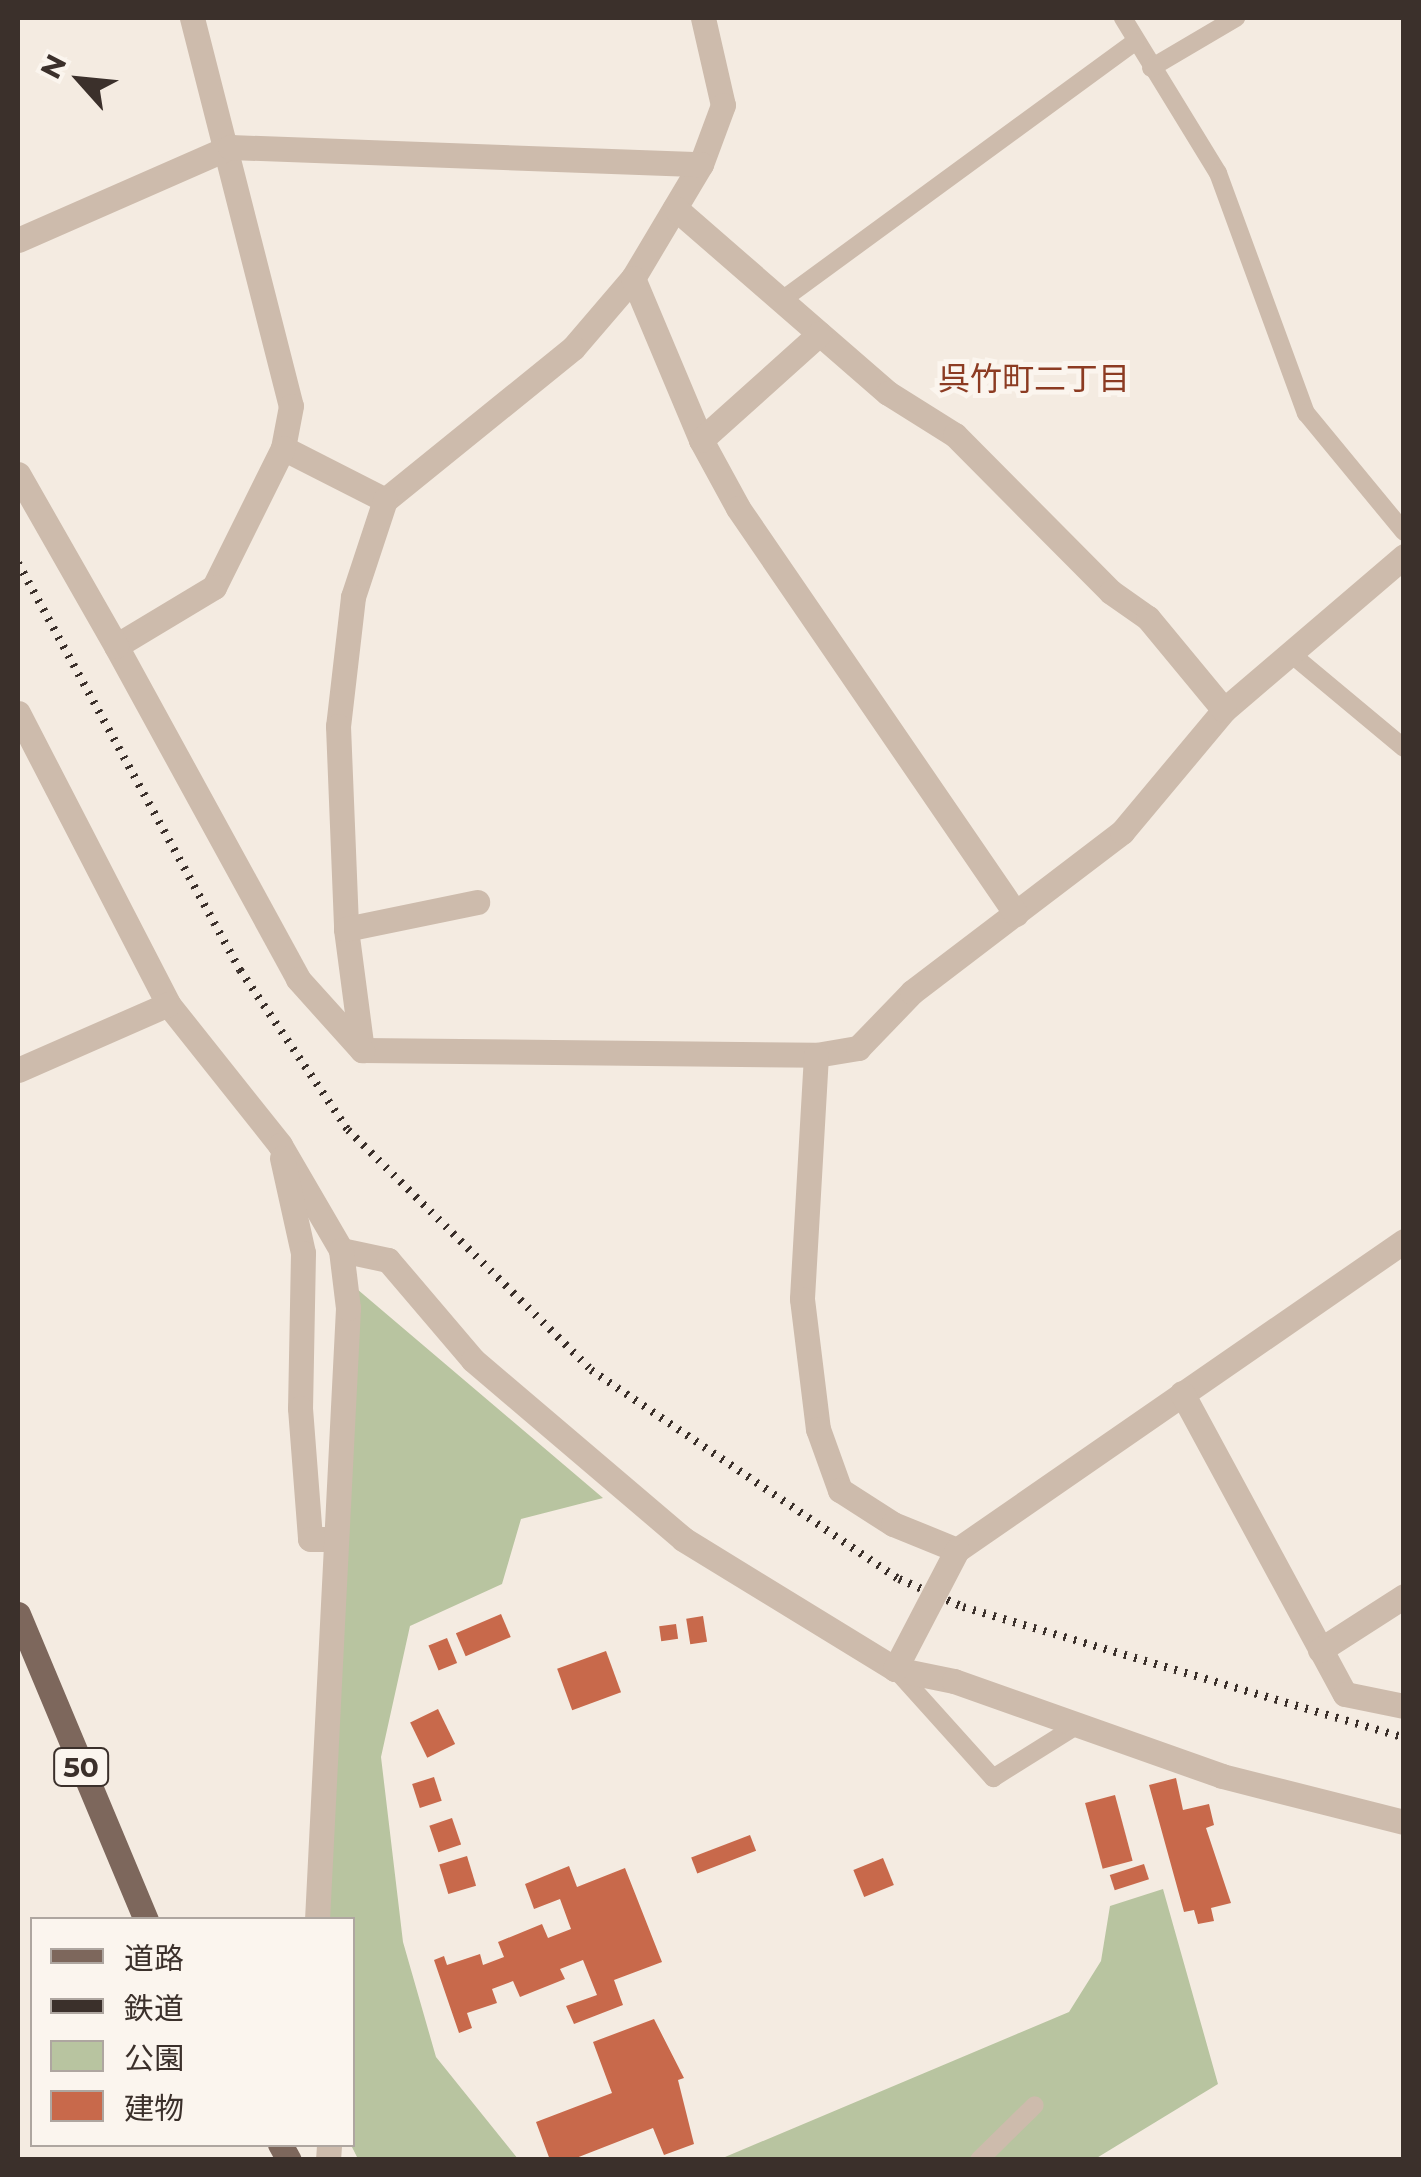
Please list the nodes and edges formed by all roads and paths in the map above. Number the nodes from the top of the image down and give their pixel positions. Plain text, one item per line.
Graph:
1 (192, 18) edge
2 (703, 18) edge
3 (1123, 18) edge
4 (1236, 18) edge
5 (1135, 42) junction
6 (1151, 68) junction
7 (230, 147) junction
8 (701, 164) junction
9 (674, 208) junction
10 (18, 240) edge
11 (633, 278) junction
12 (782, 300) junction
13 (819, 334) junction
14 (701, 440) junction
15 (283, 448) junction
16 (18, 474) edge
17 (386, 500) junction
18 (1404, 532) edge
19 (1404, 556) edge
20 (116, 646) junction
21 (1290, 653) junction
22 (1224, 710) junction
23 (18, 713) edge
24 (1404, 748) edge
25 (477, 902) dead end
26 (1016, 914) junction
27 (346, 929) junction
28 (168, 1004) junction
29 (362, 1050) junction
30 (816, 1055) junction
31 (18, 1070) edge
32 (280, 1146) junction
33 (1404, 1241) edge
34 (341, 1250) junction
35 (1182, 1393) junction
36 (336, 1539) junction
37 (957, 1550) junction
38 (1404, 1596) edge
39 (19, 1623) edge
40 (1320, 1650) junction
41 (894, 1669) junction
42 (1404, 1706) edge
43 (1072, 1728) junction
44 (1404, 1822) edge
45 (145, 1917) edge
46 (318, 1917) edge
47 (1036, 2105) dead end
48 (979, 2160) edge

1 - 7 street
2 - 8 street
3 - 5 lane
4 - 6 lane
5 - 6 lane
5 - 12 lane
6 - 18 lane
7 - 8 street
7 - 10 street
7 - 15 street
8 - 9 street
9 - 11 street
9 - 12 street
11 - 14 street
11 - 17 street
12 - 13 street
13 - 14 street
13 - 22 street
14 - 26 street
15 - 17 street
15 - 20 street
16 - 20 street
17 - 27 street
19 - 21 street
20 - 29 street
21 - 22 street
21 - 24 lane
22 - 26 street
23 - 28 street
25 - 27 street
26 - 30 street
27 - 29 street
28 - 31 street
28 - 32 street
29 - 30 street
30 - 37 street
32 - 34 street
32 - 36 street
33 - 35 street
34 - 36 street
34 - 41 street
35 - 37 street
35 - 40 street
36 - 46 street
37 - 41 street, bridge
38 - 40 street
39 - 45 main road, 50
40 - 42 street
41 - 43 street
41 - 43 lane
43 - 44 street
47 - 48 lane

